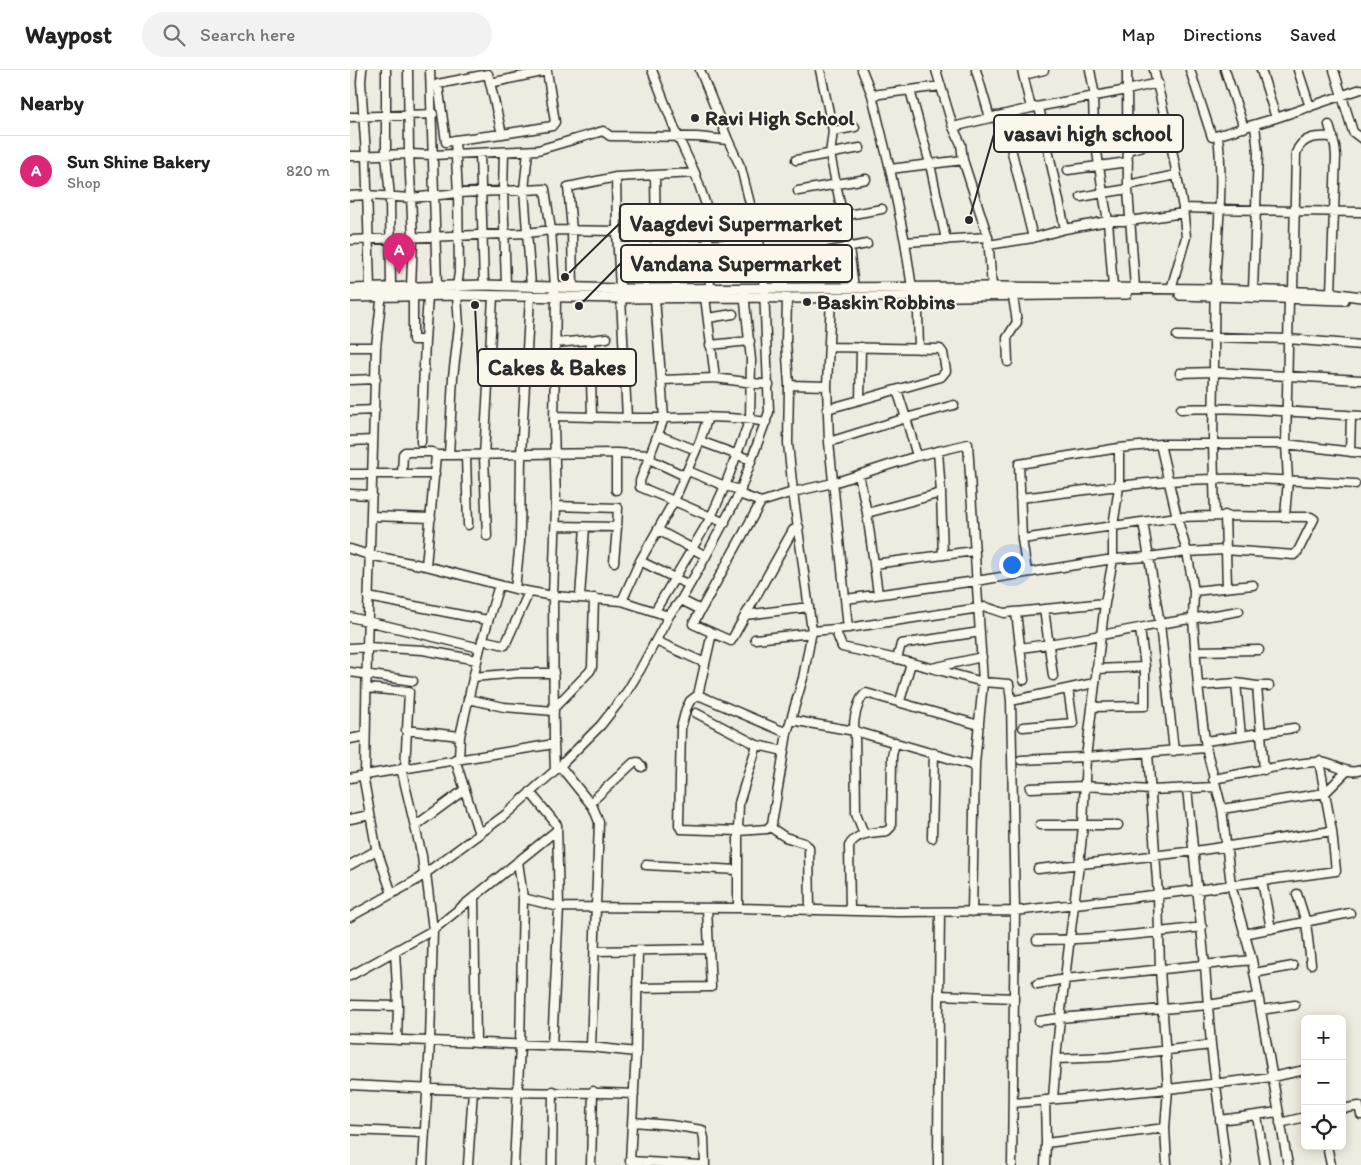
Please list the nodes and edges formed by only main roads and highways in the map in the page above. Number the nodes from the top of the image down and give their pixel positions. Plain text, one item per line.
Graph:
1 (350, 289) edge
2 (385, 291) junction
3 (457, 291) junction
4 (744, 292) junction
5 (1215, 292) junction
6 (621, 293) junction
7 (708, 293) junction
8 (912, 293) junction
9 (1291, 294) junction
10 (350, 297) edge
11 (1361, 297) edge
12 (1361, 302) edge

1 - 2 main road
2 - 3 main road
2 - 3 main road
2 - 10 main road
3 - 6 main road
3 - 6 main road
4 - 7 main road
4 - 8 main road
4 - 8 main road
5 - 8 main road
5 - 8 main road
5 - 9 main road
5 - 9 main road
6 - 7 main road
6 - 7 main road
9 - 11 main road
9 - 12 main road

